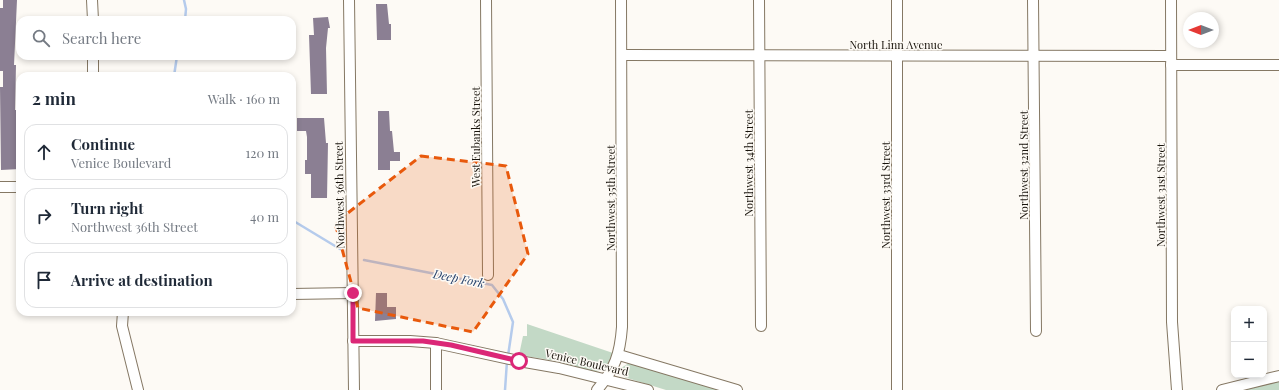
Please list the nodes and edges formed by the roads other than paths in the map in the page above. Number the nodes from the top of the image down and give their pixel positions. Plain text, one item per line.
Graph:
1 (92, 0) edge
2 (349, 0) edge
3 (486, 0) edge
4 (621, 0) edge
5 (759, 0) edge
6 (897, 0) edge
7 (1033, 0) edge
8 (1171, 0) edge
9 (93, 16) edge
10 (622, 55) junction
11 (759, 56) junction
12 (1034, 56) junction
13 (897, 57) junction
14 (93, 60) edge
15 (1171, 61) junction
16 (1279, 65) edge
17 (93, 72) edge
18 (0, 187) edge
19 (16, 187) edge
20 (488, 275) dead end
21 (353, 293) junction
22 (296, 294) edge
23 (123, 316) edge
24 (761, 326) dead end
25 (1036, 331) dead end
26 (353, 341) junction
27 (436, 343) junction
28 (619, 355) junction
29 (1279, 376) edge
30 (607, 379) junction
31 (138, 390) edge
32 (354, 390) edge
33 (436, 390) edge
34 (597, 390) edge
35 (648, 390) edge
36 (737, 390) edge
37 (897, 390) edge
38 (1177, 390) edge
39 (1222, 390) edge

1 - 9 street
2 - 21 street, Northwest 36th Street
3 - 20 street, West Eubanks Street
4 - 10 street, Northwest 35th Street
5 - 11 street, Northwest 34th Street
6 - 13 street, Northwest 33rd Street
7 - 12 street, Northwest 32nd Street
8 - 15 street, Northwest 31st Street
10 - 11 street, North Linn Avenue
10 - 28 street, Northwest 35th Street
11 - 13 street, North Linn Avenue
11 - 24 street, Northwest 34th Street
12 - 13 street, North Linn Avenue
12 - 15 street, North Linn Avenue
12 - 25 street, Northwest 32nd Street
13 - 37 street, Northwest 33rd Street
14 - 17 street
15 - 16 street, North Linn Avenue
15 - 38 street, Northwest 31st Street
18 - 19 street
21 - 22 street
21 - 26 street, Northwest 36th Street
23 - 31 street
26 - 27 street, Venice Boulevard
26 - 32 street, Northwest 36th Street
27 - 30 street, Venice Boulevard
27 - 33 street
28 - 30 street, Northwest 35th Street
28 - 36 street, Venice Boulevard
29 - 39 street
30 - 34 street, Northwest 35th Street
30 - 35 street, Venice Boulevard

